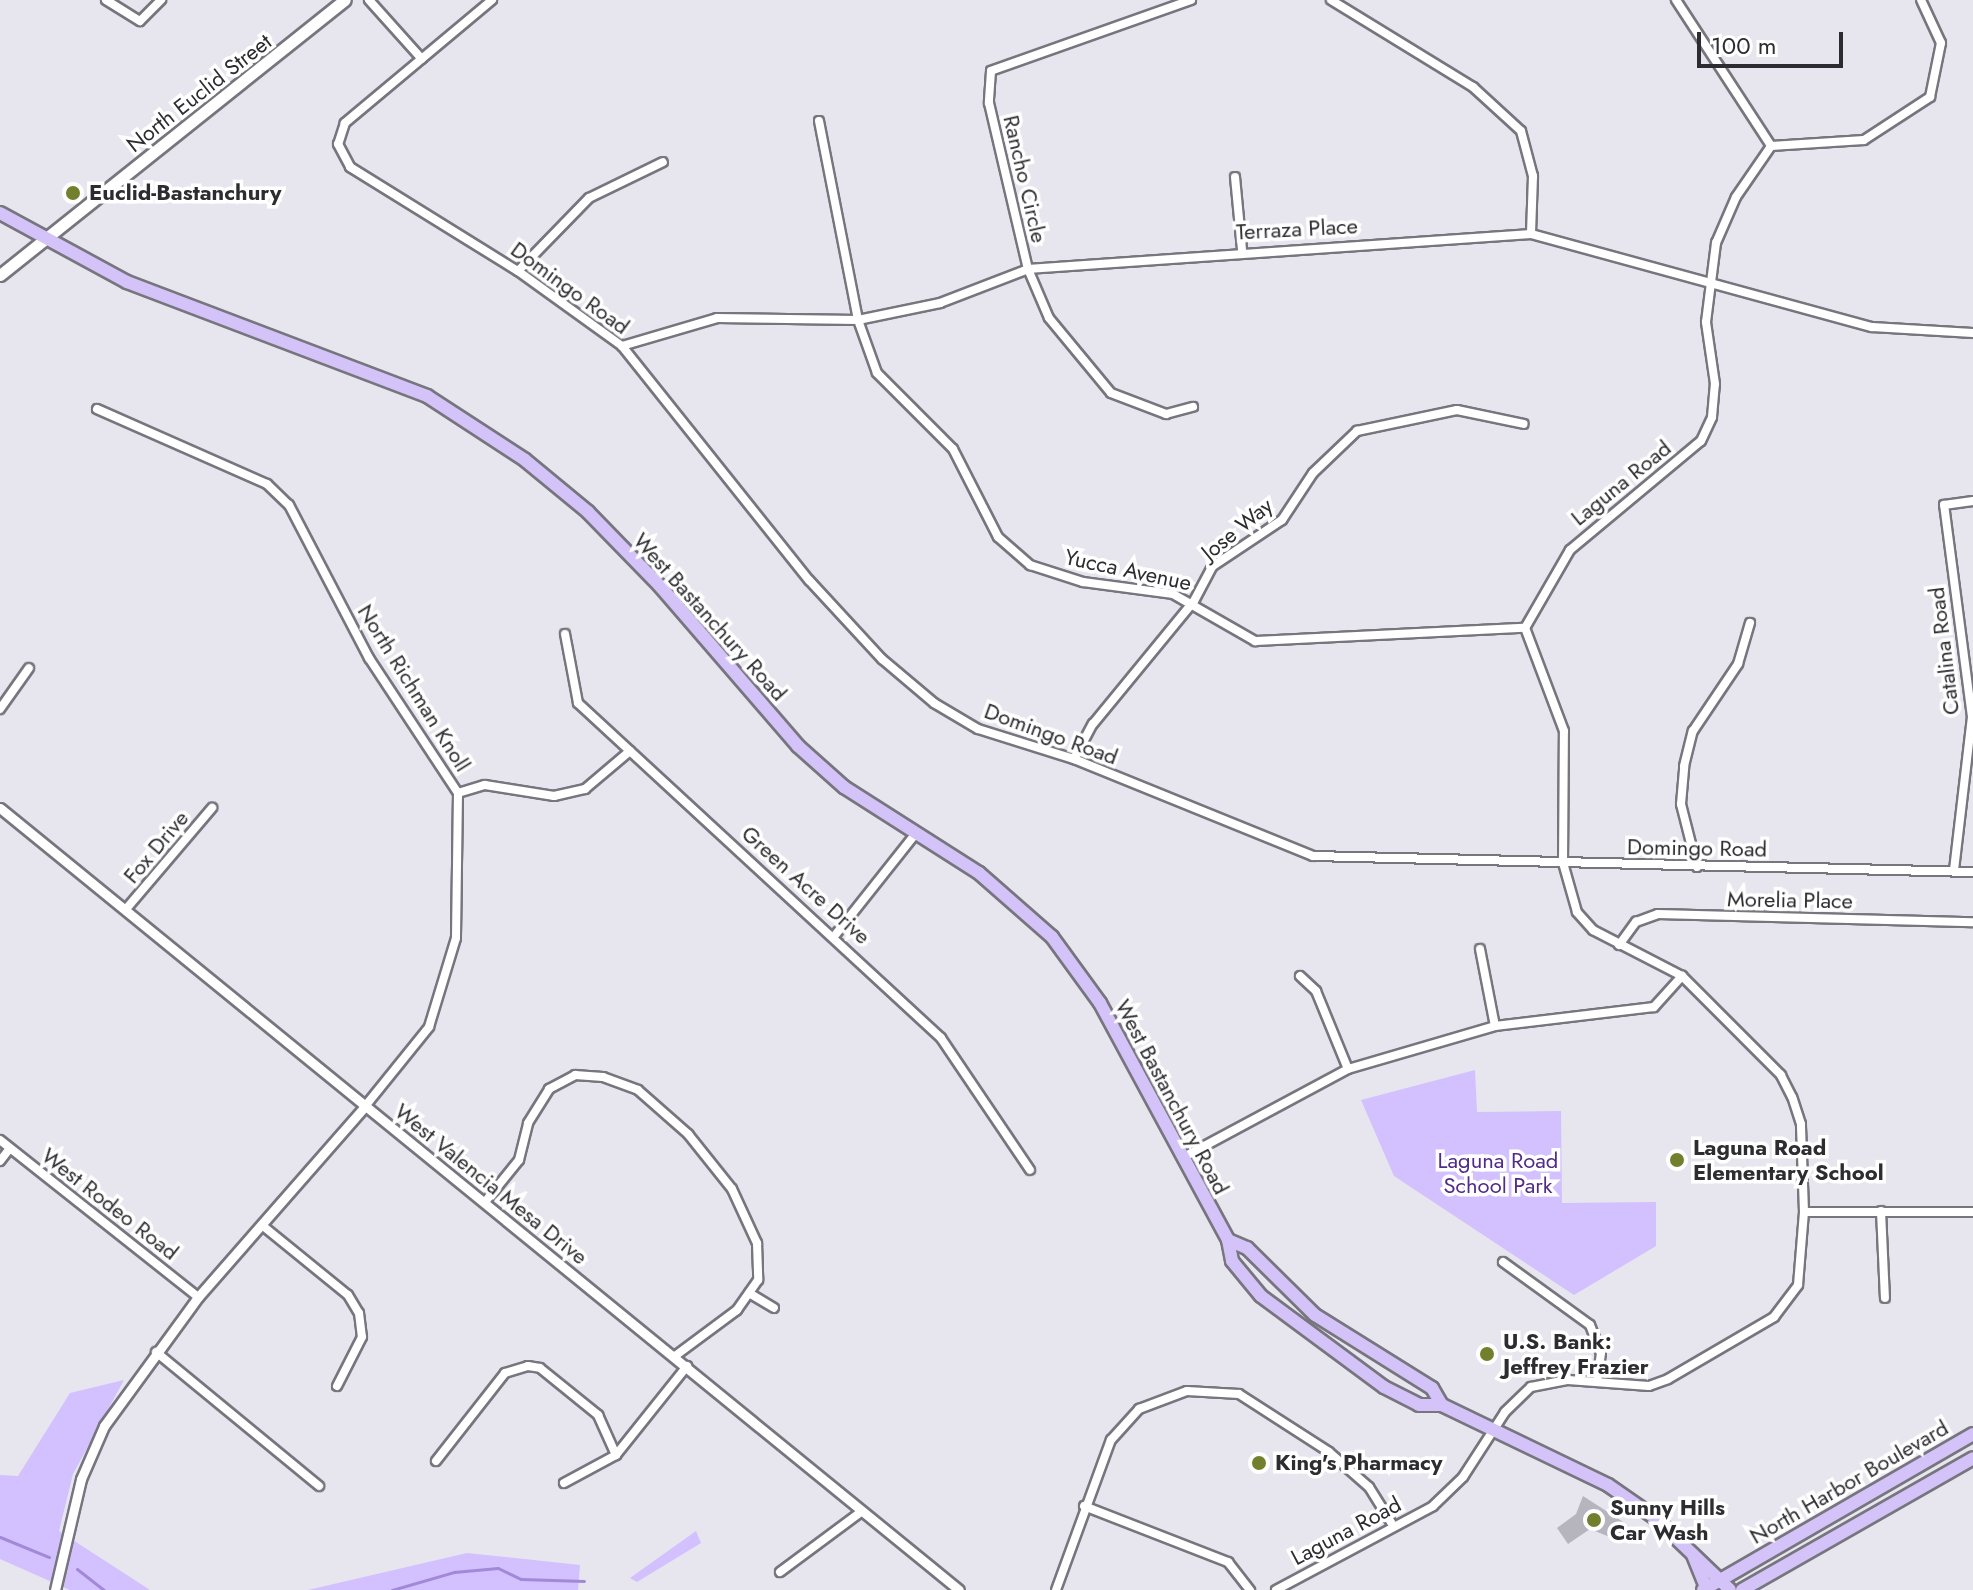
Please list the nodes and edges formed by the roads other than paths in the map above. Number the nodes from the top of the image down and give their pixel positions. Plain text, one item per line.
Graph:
1 (106, 0) edge
2 (161, 0) edge
3 (345, 0) edge
4 (369, 0) edge
5 (492, 0) edge
6 (1191, 0) edge
7 (1331, 0) edge
8 (1676, 0) edge
9 (1921, 0) edge
10 (422, 59) junction
11 (819, 121) dead end
12 (1771, 146) junction
13 (663, 162) dead end
14 (1235, 177) dead end
15 (0, 213) edge
16 (1531, 234) junction
17 (47, 240) junction
18 (1242, 250) junction
19 (1028, 269) junction
20 (518, 271) junction
21 (0, 275) edge
22 (1709, 281) junction
23 (858, 320) junction
24 (1973, 333) edge
25 (622, 346) junction
26 (1193, 407) dead end
27 (97, 409) dead end
28 (1524, 424) dead end
29 (1973, 501) edge
30 (1194, 601) junction
31 (1750, 623) dead end
32 (1525, 628) junction
33 (565, 634) dead end
34 (29, 668) dead end
35 (0, 709) edge
36 (630, 751) junction
37 (1074, 759) junction
38 (458, 793) junction
39 (0, 808) edge
40 (212, 808) dead end
41 (916, 833) junction
42 (1563, 863) junction
43 (1697, 867) junction
44 (1954, 870) junction
45 (1973, 872) edge
46 (126, 909) junction
47 (1973, 922) edge
48 (836, 934) junction
49 (1619, 945) junction
50 (1480, 949) dead end
51 (1300, 976) dead end
52 (1682, 976) junction
53 (1495, 1026) junction
54 (1348, 1069) junction
55 (366, 1105) junction
56 (0, 1140) edge
57 (10, 1148) junction
58 (1181, 1159) junction
59 (0, 1161) edge
60 (1030, 1170) dead end
61 (485, 1202) junction
62 (1881, 1211) junction
63 (1804, 1212) junction
64 (1973, 1212) edge
65 (263, 1226) junction
66 (1228, 1240) junction
67 (1503, 1262) dead end
68 (749, 1293) junction
69 (198, 1297) junction
70 (1885, 1298) dead end
71 (774, 1308) dead end
72 (156, 1352) junction
73 (675, 1356) junction
74 (687, 1366) junction
75 (1597, 1382) junction
76 (337, 1386) dead end
77 (1442, 1405) junction
78 (1492, 1429) junction
79 (1973, 1434) edge
80 (616, 1455) junction
81 (1973, 1458) edge
82 (436, 1461) dead end
83 (564, 1483) dead end
84 (319, 1486) dead end
85 (1084, 1506) junction
86 (862, 1511) junction
87 (1392, 1524) junction
88 (1691, 1552) junction
89 (780, 1572) dead end
90 (1727, 1585) edge
91 (1706, 1589) edge
92 (55, 1590) edge
93 (959, 1590) edge
94 (1056, 1590) edge
95 (1250, 1590) edge
96 (1276, 1590) edge
97 (1742, 1590) edge

1 - 2 street
3 - 17 main road, North Euclid Street
4 - 10 street
5 - 10 street
6 - 19 street, Rancho Circle
7 - 16 street
8 - 12 street
9 - 12 street
10 - 20 street, Domingo Road
11 - 23 street, Yucca Avenue
12 - 22 street, Laguna Road
13 - 20 street
14 - 18 street
15 - 17 main road, West Bastanchury Road
16 - 18 street, Terraza Place
16 - 22 street, Terraza Place
17 - 21 main road, North Euclid Street
17 - 41 main road, West Bastanchury Road
18 - 19 street, Terraza Place
19 - 23 street, Terraza Place
19 - 26 street, Rancho Circle
20 - 25 street, Domingo Road
22 - 24 street, Terraza Place
22 - 32 street, Laguna Road
23 - 25 street, Terraza Place
23 - 30 street, Yucca Avenue
25 - 37 street, Domingo Road
27 - 38 street, North Richman Knoll
28 - 30 street, Jose Way
29 - 44 street, Catalina Road
30 - 32 street, Yucca Avenue
30 - 37 street, Jose Way
31 - 43 street
32 - 42 street
33 - 36 street, Green Acre Drive
34 - 35 street
36 - 38 street
36 - 48 street, Green Acre Drive
37 - 42 street, Domingo Road
38 - 55 street, North Richman Knoll
39 - 46 street, West Valencia Mesa Drive
40 - 46 street, Fox Drive
41 - 48 street
41 - 58 main road, West Bastanchury Road
42 - 43 street, Domingo Road
42 - 49 street
43 - 44 street, Domingo Road
44 - 45 street, Domingo Road
46 - 55 street, West Valencia Mesa Drive
47 - 49 street, Morelia Place
48 - 60 street, Green Acre Drive
49 - 52 street
50 - 53 street
51 - 54 street
52 - 53 street
52 - 63 street
53 - 54 street
54 - 58 street
55 - 61 street, West Valencia Mesa Drive
55 - 65 street, North Richman Knoll
56 - 57 street, West Rodeo Road
57 - 59 street
57 - 69 street, West Rodeo Road
58 - 66 main road, West Bastanchury Road
61 - 68 street
61 - 73 street, West Valencia Mesa Drive
62 - 63 street
62 - 64 street
62 - 70 street
63 - 75 street, Laguna Road
65 - 69 street, North Richman Knoll
65 - 76 street
66 - 77 main road, West Bastanchury Road
66 - 77 main road, West Bastanchury Road
67 - 75 street
68 - 71 street
68 - 73 street
69 - 72 street, North Richman Knoll
72 - 84 street
72 - 92 street, North Richman Knoll
73 - 74 street, West Valencia Mesa Drive
74 - 80 street
74 - 86 street, West Valencia Mesa Drive
75 - 78 street, Laguna Road
77 - 78 main road, West Bastanchury Road
78 - 87 street, Laguna Road
78 - 88 main road, West Bastanchury Road
79 - 90 main road, North Harbor Boulevard
80 - 82 street
80 - 83 street
81 - 97 main road, North Harbor Boulevard
85 - 87 street
85 - 94 street
85 - 95 street
86 - 89 street
86 - 93 street, West Valencia Mesa Drive
87 - 96 street, Laguna Road
88 - 90 main road, West Bastanchury Road
88 - 91 main road
90 - 91 main road, North Harbor Boulevard

